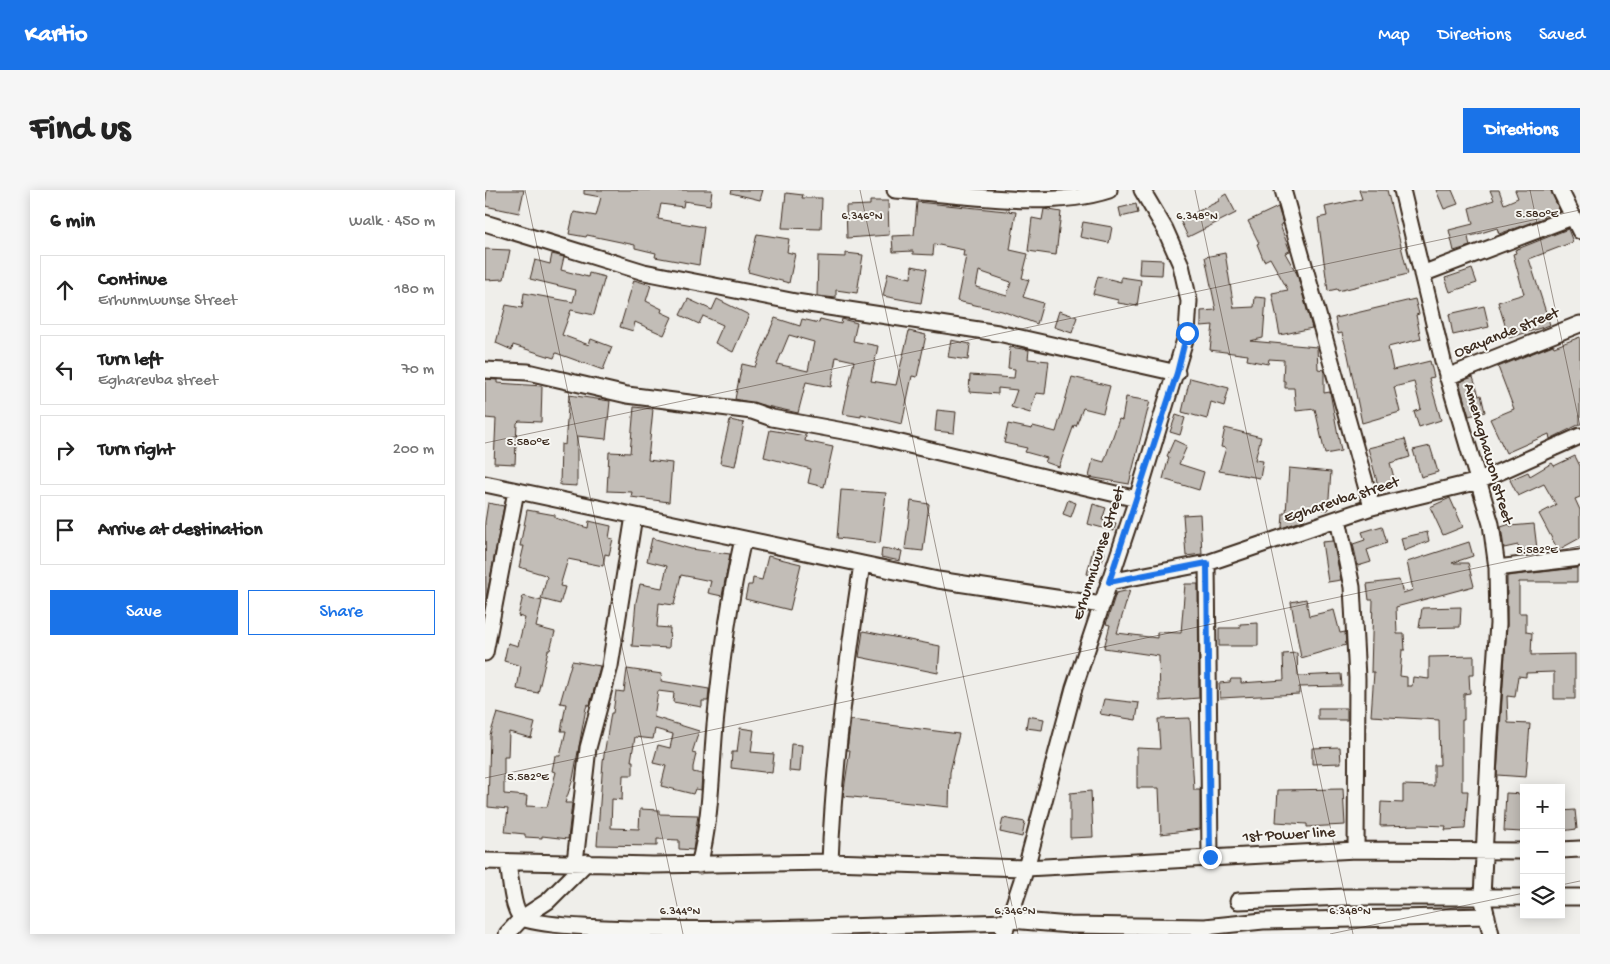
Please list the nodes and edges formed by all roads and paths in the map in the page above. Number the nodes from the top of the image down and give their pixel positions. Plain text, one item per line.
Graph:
1 (895, 190) edge
2 (1109, 190) edge
3 (1142, 190) edge
4 (1283, 190) edge
5 (1402, 190) edge
6 (1560, 190) edge
7 (1572, 217) junction
8 (485, 223) edge
9 (1580, 231) edge
10 (1422, 274) junction
11 (1580, 324) edge
12 (485, 370) edge
13 (1177, 373) junction
14 (1447, 377) junction
15 (1580, 436) edge
16 (1479, 480) junction
17 (485, 484) edge
18 (516, 491) junction
19 (1137, 499) junction
20 (1372, 507) junction
21 (634, 516) junction
22 (1338, 519) junction
23 (743, 539) junction
24 (1580, 558) edge
25 (1207, 563) junction
26 (863, 564) junction
27 (1497, 568) junction
28 (1109, 582) junction
29 (1102, 605) junction
30 (485, 654) edge
31 (1580, 849) edge
32 (1356, 850) junction
33 (1520, 850) edge
34 (1565, 850) edge
35 (1484, 852) junction
36 (1210, 857) junction
37 (485, 861) edge
38 (508, 862) junction
39 (581, 862) junction
40 (830, 862) junction
41 (699, 865) junction
42 (1026, 868) junction
43 (1483, 897) junction
44 (1520, 897) edge
45 (1565, 897) edge
46 (1580, 897) edge
47 (1238, 901) dead end
48 (1487, 916) junction
49 (522, 918) junction
50 (1007, 925) edge
51 (1263, 928) edge
52 (507, 934) edge
53 (1491, 934) edge

1 - 2 street
3 - 13 street, Erhunmwunse Street
4 - 20 street
5 - 10 street, Amenaghawon street
6 - 7 street
7 - 9 street
7 - 10 street
8 - 13 street
10 - 14 street, Amenaghawon street
11 - 14 street, Osayande street
12 - 19 street
13 - 19 street, Erhunmwunse Street
14 - 16 street, Amenaghawon street
15 - 16 street, Egharevba street
16 - 20 street, Egharevba street
16 - 27 street, Amenaghawon street
17 - 18 street
18 - 21 street
18 - 30 street
19 - 28 street, Erhunmwunse Street
20 - 22 street, Egharevba street
21 - 23 street
21 - 39 street
22 - 25 street, Egharevba street
22 - 32 street
23 - 26 street
23 - 41 street
24 - 27 street
25 - 28 street, Egharevba street
25 - 36 street
26 - 29 street
26 - 40 street
27 - 35 street, Amenaghawon street
28 - 29 street, Erhunmwunse Street
29 - 42 street, Erhunmwunse Street
31 - 34 street
32 - 35 street, 1st Power line
32 - 36 street, 1st Power line
33 - 35 street, 1st Power line
35 - 43 street, Amenaghawon street
36 - 42 street, 1st Power line
37 - 38 street, 1st Power line
38 - 39 street, 1st Power line
38 - 49 street
39 - 41 street, 1st Power line
39 - 49 street
40 - 41 street, 1st Power line
40 - 42 street, 1st Power line
42 - 50 street, Erhunmwunse Street
43 - 44 street
43 - 47 street
43 - 48 street, Amenaghawon street
45 - 46 street
48 - 51 street
48 - 53 street, Amenaghawon street
49 - 50 street
49 - 52 street
50 - 51 street

